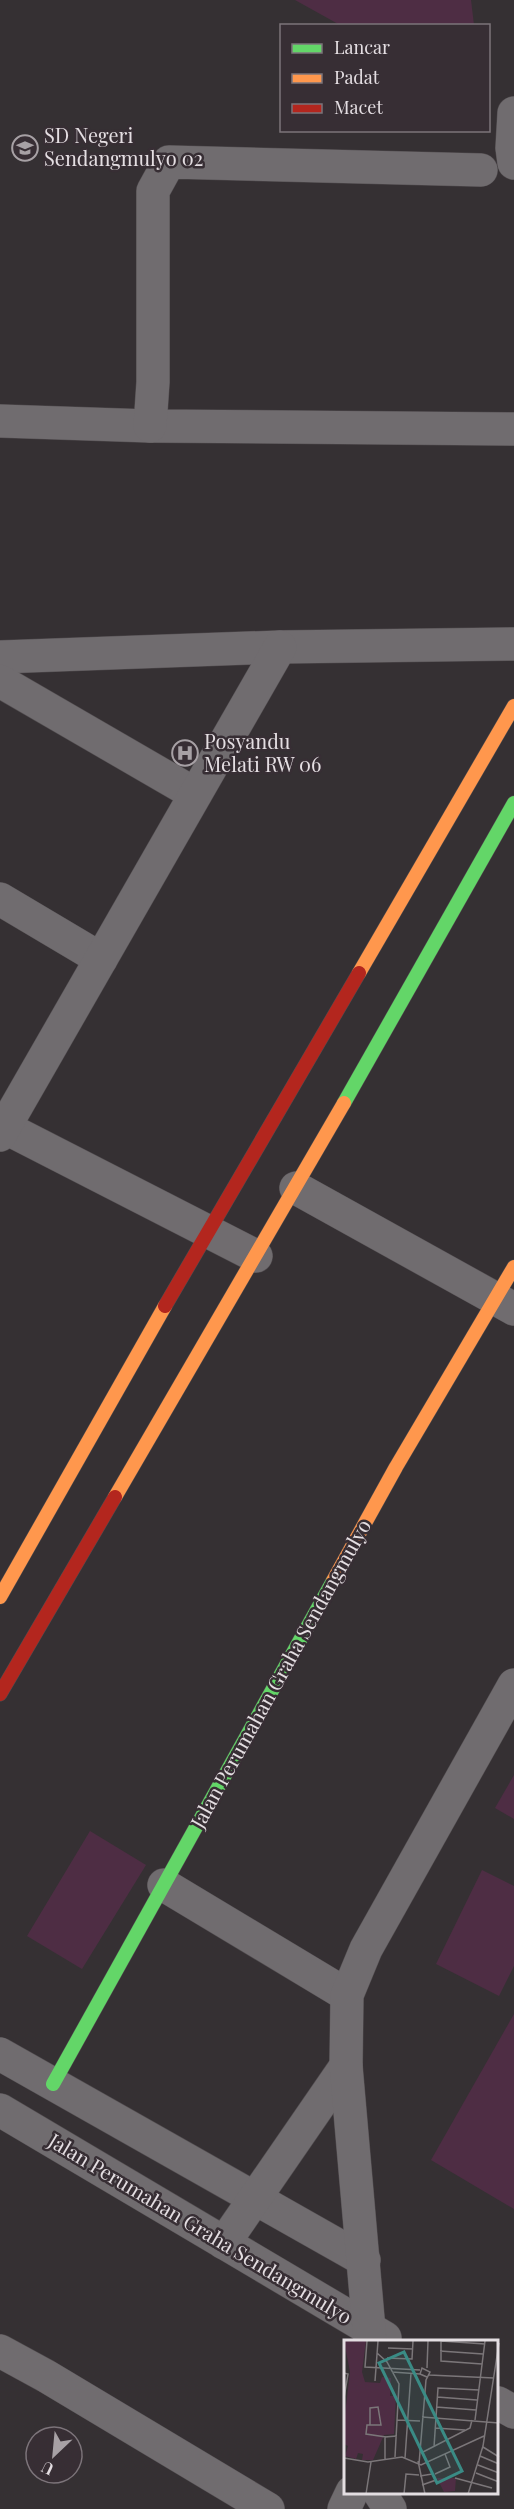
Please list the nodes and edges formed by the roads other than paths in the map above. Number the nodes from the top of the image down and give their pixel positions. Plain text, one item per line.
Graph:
1 (514, 113) edge
2 (514, 163) edge
3 (481, 170) dead end
4 (0, 421) edge
5 (150, 426) junction
6 (514, 429) edge
7 (514, 644) edge
8 (280, 647) junction
9 (0, 657) edge
10 (0, 681) edge
11 (514, 706) edge
12 (195, 794) junction
13 (514, 802) edge
14 (0, 899) edge
15 (101, 959) junction
16 (1, 1129) edge
17 (296, 1188) junction
18 (208, 1232) junction
19 (256, 1256) junction
20 (514, 1267) edge
21 (505, 1303) edge
22 (0, 1597) edge
23 (514, 1685) edge
24 (0, 1694) edge
25 (164, 1886) junction
26 (347, 1995) junction
27 (0, 2054) edge
28 (346, 2066) junction
29 (53, 2084) junction
30 (0, 2110) edge
31 (254, 2198) junction
32 (224, 2243) junction
33 (364, 2260) junction
34 (377, 2337) edge
35 (0, 2351) edge
36 (499, 2404) edge
37 (514, 2412) edge
38 (352, 2494) edge
39 (380, 2494) edge
40 (267, 2509) edge
41 (344, 2509) edge
42 (390, 2509) edge

1 - 2 street
3 - 5 street
4 - 5 street
5 - 6 street
7 - 8 street
8 - 9 street
8 - 12 street
10 - 12 street
11 - 18 main road
12 - 15 street
13 - 17 main road
14 - 15 street
15 - 16 street
16 - 18 street
17 - 19 main road
17 - 21 street
18 - 19 street
18 - 22 main road
19 - 24 main road
20 - 21 main road, Jalan Perumahan Graha Sendangmulyo
21 - 25 main road, Jalan Perumahan Graha Sendangmulyo
23 - 26 street, Jalan Perumahan Graha Sendangmulyo
25 - 26 street
25 - 29 main road, Jalan Perumahan Graha Sendangmulyo
26 - 28 street, Jalan Perumahan Graha Sendangmulyo
27 - 29 street
28 - 31 street
28 - 33 street, Jalan Perumahan Graha Sendangmulyo
29 - 31 street
30 - 32 street, Jalan Perumahan Graha Sendangmulyo
31 - 32 street
31 - 33 street
32 - 34 street, Jalan Perumahan Graha Sendangmulyo
33 - 34 street, Jalan Perumahan Graha Sendangmulyo
35 - 40 street
36 - 37 street
38 - 41 street
39 - 42 street

